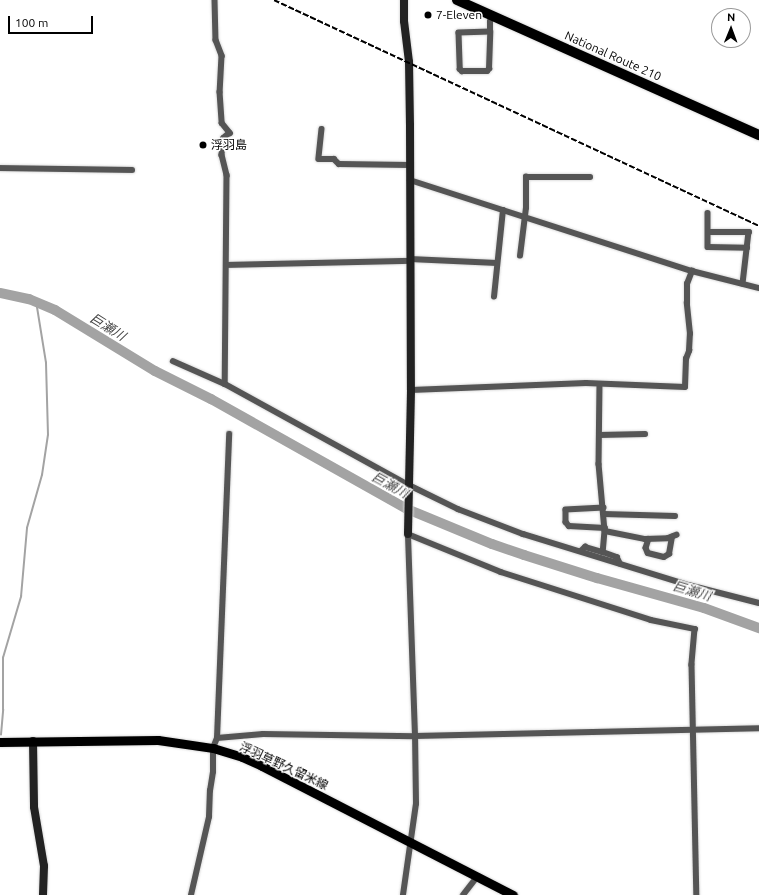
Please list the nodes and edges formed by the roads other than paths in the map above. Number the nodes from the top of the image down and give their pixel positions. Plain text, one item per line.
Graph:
1 (215, 0) edge
2 (404, 0) edge
3 (457, 0) edge
4 (492, 16) junction
5 (490, 32) junction
6 (322, 129) dead end
7 (759, 135) edge
8 (410, 165) junction
9 (0, 168) edge
10 (132, 170) dead end
11 (590, 177) dead end
12 (410, 180) junction
13 (503, 210) junction
14 (708, 213) dead end
15 (525, 217) junction
16 (708, 232) junction
17 (747, 248) junction
18 (520, 256) dead end
19 (410, 260) junction
20 (497, 264) junction
21 (227, 265) junction
22 (692, 271) junction
23 (743, 284) junction
24 (759, 288) edge
25 (494, 297) dead end
26 (173, 361) dead end
27 (225, 384) junction
28 (600, 384) junction
29 (411, 390) junction
30 (229, 434) dead end
31 (645, 434) dead end
32 (599, 435) junction
33 (409, 485) junction
34 (604, 511) junction
35 (676, 516) dead end
36 (605, 530) junction
37 (408, 534) junction
38 (649, 539) junction
39 (581, 551) junction
40 (603, 552) junction
41 (620, 563) junction
42 (759, 603) edge
43 (759, 728) edge
44 (695, 730) junction
45 (415, 736) junction
46 (217, 738) junction
47 (33, 741) junction
48 (0, 742) edge
49 (213, 748) junction
50 (411, 842) junction
51 (477, 877) junction
52 (43, 895) edge
53 (191, 895) edge
54 (403, 895) edge
55 (463, 895) edge
56 (513, 895) edge
57 (697, 895) edge

1 - 21 street
2 - 8 street
3 - 4 highway, National Route 210
4 - 5 street
4 - 7 highway, National Route 210
5 - 5 street
6 - 8 street
8 - 12 street
9 - 10 street
11 - 15 street
12 - 13 street
12 - 19 street
13 - 15 street
13 - 20 street
14 - 16 street
15 - 18 street
15 - 22 street
16 - 17 street
16 - 17 street
17 - 23 street
19 - 20 street
19 - 21 street
19 - 29 street
20 - 25 street
21 - 27 street
22 - 23 street
22 - 28 street
23 - 24 street
26 - 27 street
27 - 33 street
28 - 29 street
28 - 32 street
29 - 33 street
30 - 46 street
31 - 32 street
32 - 34 street
33 - 37 street
33 - 39 street
34 - 35 street
34 - 36 street
34 - 36 street
36 - 38 street
36 - 40 street
37 - 44 street
37 - 45 street
38 - 38 street
39 - 40 street
39 - 41 street
40 - 41 street
41 - 42 street
43 - 44 street
44 - 45 street
44 - 57 street
45 - 46 street
45 - 50 street
46 - 49 street
47 - 48 main road, 浮羽草野久留米線
47 - 49 main road, 浮羽草野久留米線
47 - 52 street
49 - 50 main road, 浮羽草野久留米線
49 - 53 street
50 - 51 main road, 浮羽草野久留米線
50 - 54 street
51 - 55 street
51 - 56 main road, 浮羽草野久留米線

